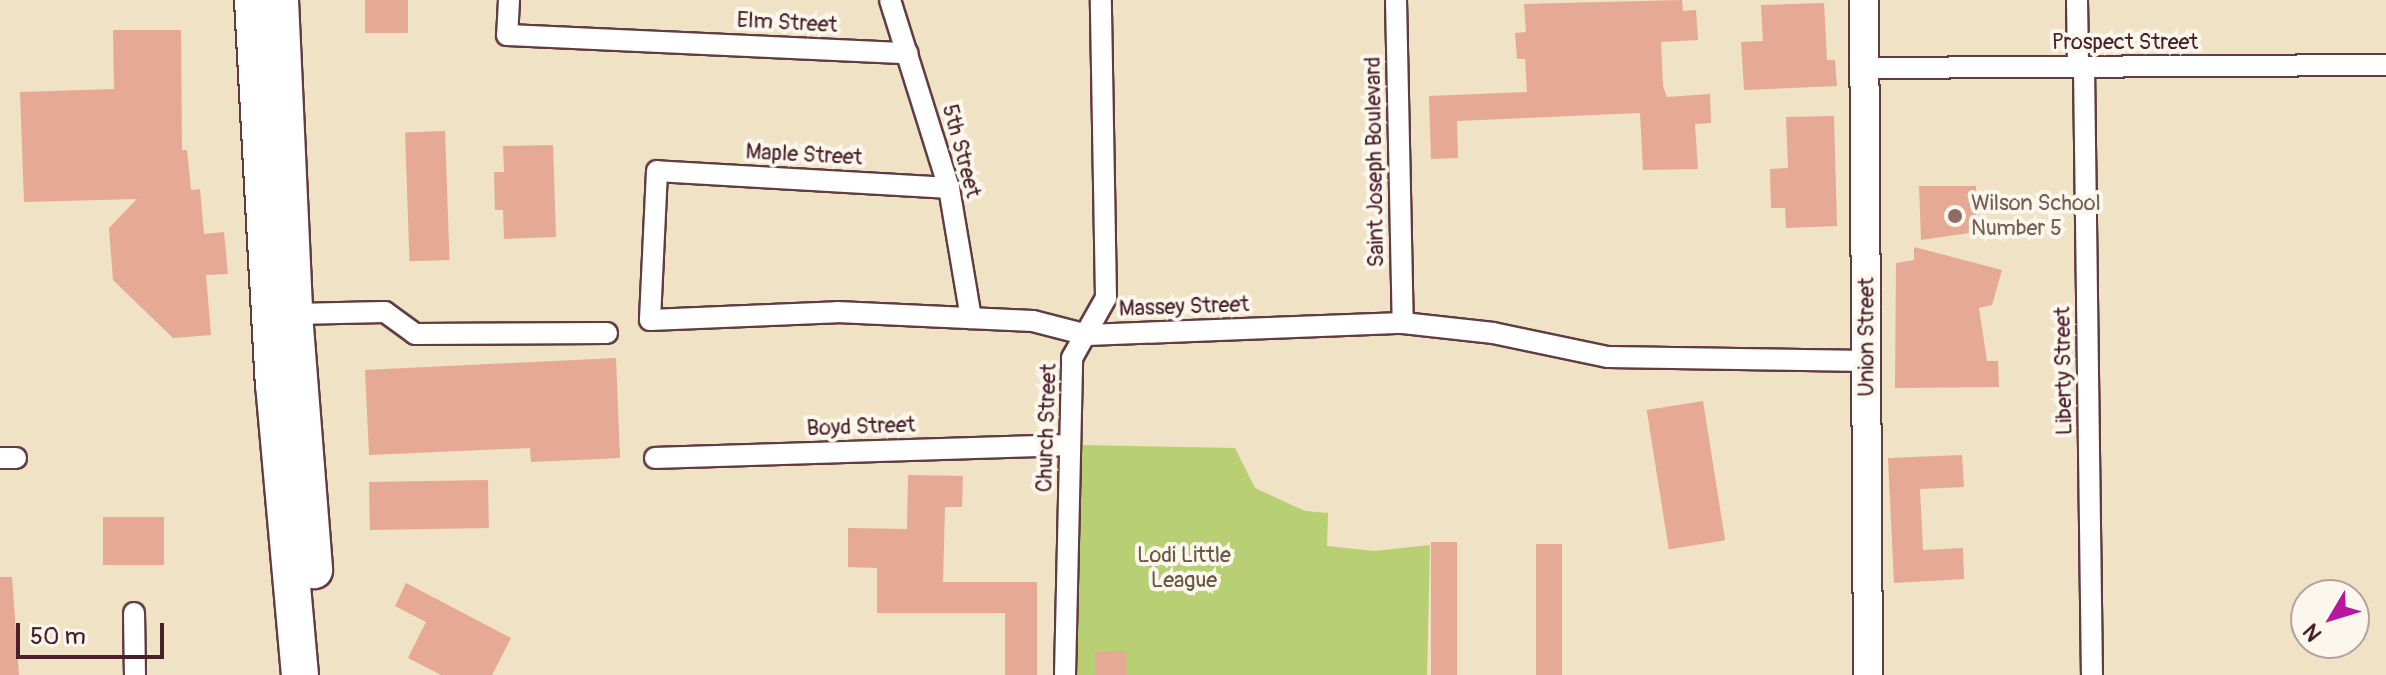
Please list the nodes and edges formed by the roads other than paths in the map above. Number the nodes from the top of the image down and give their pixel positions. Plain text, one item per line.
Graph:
1 (253, 0) edge
2 (280, 0) edge
3 (509, 0) edge
4 (890, 0) edge
5 (1101, 0) edge
6 (1396, 0) edge
7 (1864, 0) edge
8 (2077, 0) edge
9 (908, 53) junction
10 (2386, 65) edge
11 (2081, 67) junction
12 (1864, 68) junction
13 (657, 171) joint
14 (949, 188) junction
15 (294, 314) junction
16 (971, 318) junction
17 (1403, 323) junction
18 (607, 333) dead end
19 (1087, 335) junction
20 (1868, 361) junction
21 (1069, 445) junction
22 (655, 458) dead end
23 (134, 613) dead end
24 (135, 675) edge
25 (300, 675) edge
26 (324, 675) edge
27 (1065, 675) edge
28 (1868, 675) edge
29 (2092, 675) edge

1 - 25 highway
2 - 15 highway
3 - 9 street, Elm Street
4 - 9 street, 5th Street
5 - 19 street, Church Street
6 - 17 street, Saint Joseph Boulevard
7 - 12 street, Union Street
8 - 11 street, Liberty Street
9 - 14 street, 5th Street
10 - 11 street, Prospect Street
11 - 12 street, Prospect Street
11 - 29 street, Liberty Street
12 - 20 street, Union Street
13 - 14 street, Maple Street
13 - 16 street, Massey Street
14 - 16 street, 5th Street
15 - 18 street
15 - 26 highway
16 - 19 street, Massey Street
17 - 19 street, Massey Street
17 - 20 street, Massey Street
19 - 21 street, Church Street
20 - 28 street, Union Street
21 - 22 street, Boyd Street
21 - 27 street, Church Street
23 - 24 street

